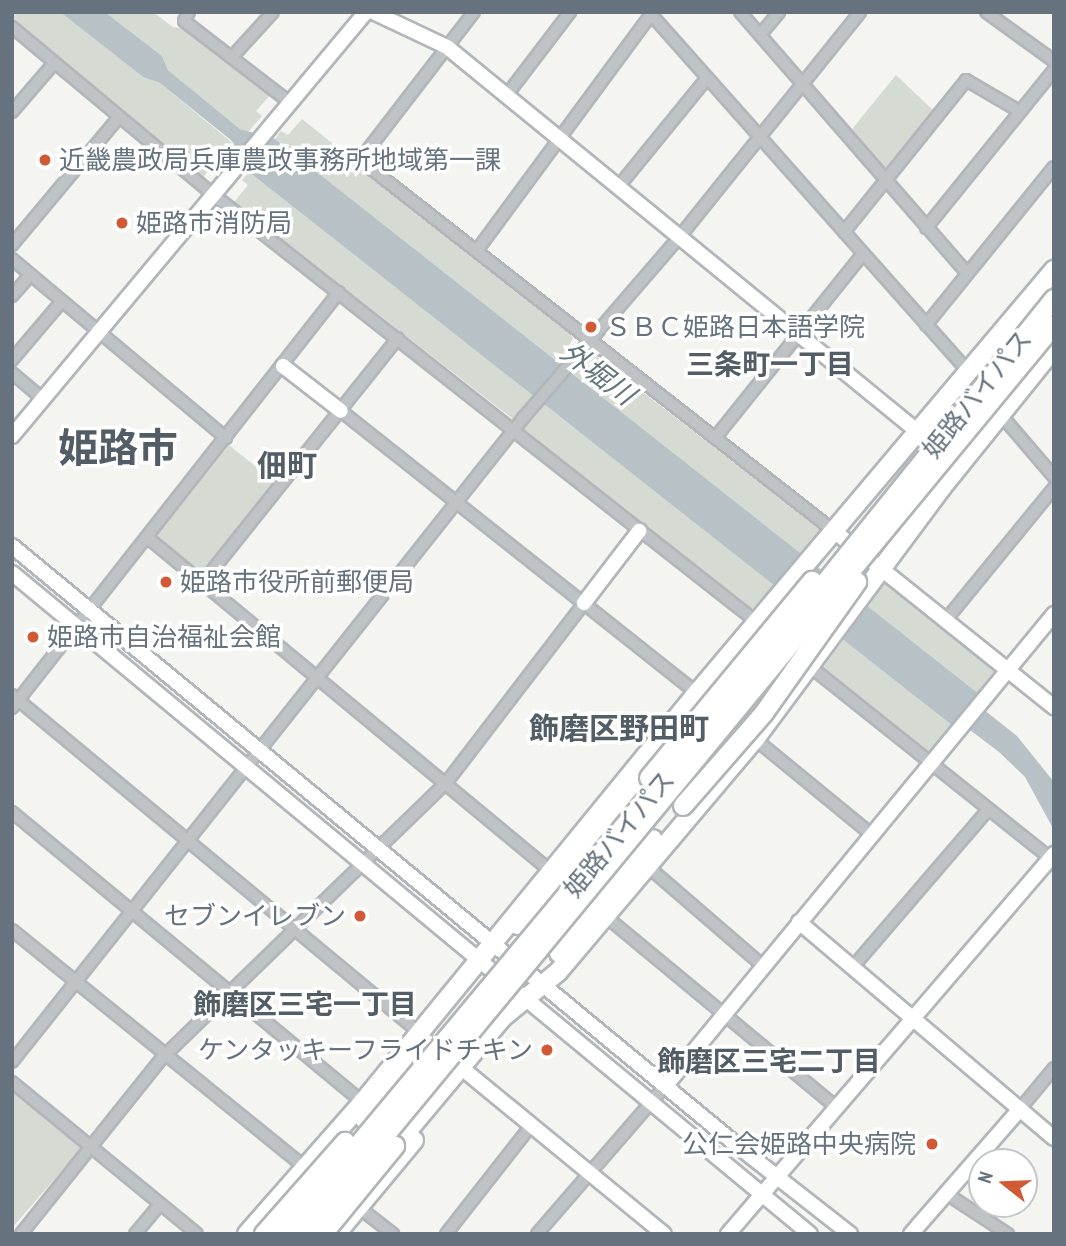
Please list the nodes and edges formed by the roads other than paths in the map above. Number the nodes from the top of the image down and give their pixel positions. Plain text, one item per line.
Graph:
1 (189, 12) edge
2 (273, 12) edge
3 (366, 12) edge
4 (373, 12) edge
5 (474, 12) edge
6 (570, 12) edge
7 (740, 12) edge
8 (779, 12) edge
9 (860, 12) edge
10 (986, 12) edge
11 (650, 13) edge
12 (12, 27) edge
13 (760, 35) junction
14 (447, 47) junction
15 (233, 56) junction
16 (1054, 61) edge
17 (54, 63) junction
18 (1054, 70) edge
19 (707, 78) junction
20 (803, 85) junction
21 (506, 96) junction
22 (289, 102) junction
23 (1019, 111) junction
24 (12, 112) edge
25 (119, 117) junction
26 (759, 137) junction
27 (560, 140) junction
28 (1054, 167) edge
29 (885, 181) junction
30 (619, 186) junction
31 (215, 196) junction
32 (926, 228) junction
33 (844, 232) junction
34 (681, 235) junction
35 (12, 245) edge
36 (478, 249) junction
37 (863, 254) junction
38 (12, 259) edge
39 (1054, 270) edge
40 (967, 273) junction
41 (30, 275) junction
42 (339, 292) junction
43 (12, 296) edge
44 (1054, 299) edge
45 (62, 301) junction
46 (926, 325) junction
47 (1054, 325) edge
48 (799, 332) junction
49 (100, 333) junction
50 (398, 338) junction
51 (593, 341) junction
52 (1052, 353) edge
53 (12, 360) edge
54 (283, 366) junction
55 (12, 373) edge
56 (969, 373) junction
57 (43, 399) junction
58 (341, 411) junction
59 (1001, 415) junction
60 (917, 431) junction
61 (515, 432) junction
62 (12, 436) edge
63 (226, 438) junction
64 (715, 438) junction
65 (1054, 477) edge
66 (1054, 488) edge
67 (912, 501) junction
68 (458, 503) junction
69 (639, 531) junction
70 (834, 531) junction
71 (148, 537) junction
72 (861, 539) junction
73 (12, 546) edge
74 (12, 573) edge
75 (876, 576) junction
76 (203, 582) junction
77 (584, 603) junction
78 (89, 610) junction
79 (1054, 614) edge
80 (945, 621) junction
81 (758, 623) junction
82 (76, 626) junction
83 (815, 663) junction
84 (1009, 671) junction
85 (318, 679) junction
86 (697, 693) junction
87 (14, 701) edge
88 (1054, 708) edge
89 (755, 739) junction
90 (261, 752) junction
91 (932, 761) junction
92 (247, 768) junction
93 (446, 783) junction
94 (988, 810) junction
95 (12, 812) edge
96 (871, 834) junction
97 (189, 841) junction
98 (377, 848) junction
99 (1051, 855) edge
100 (361, 862) junction
101 (646, 865) junction
102 (552, 872) junction
103 (132, 910) junction
104 (604, 915) junction
105 (799, 922) junction
106 (294, 929) junction
107 (12, 930) edge
108 (494, 945) junction
109 (481, 960) junction
110 (763, 966) junction
111 (852, 968) junction
112 (543, 981) junction
113 (75, 983) junction
114 (232, 990) junction
115 (526, 999) junction
116 (726, 1014) junction
117 (911, 1018) junction
118 (421, 1033) junction
119 (163, 1057) junction
120 (12, 1062) edge
121 (1054, 1068) edge
122 (469, 1074) junction
123 (12, 1082) edge
124 (667, 1084) junction
125 (651, 1104) junction
126 (836, 1107) junction
127 (1020, 1110) junction
128 (364, 1111) junction
129 (530, 1128) junction
130 (1054, 1138) edge
131 (91, 1148) junction
132 (304, 1167) junction
133 (591, 1175) junction
134 (776, 1176) junction
135 (947, 1194) junction
136 (760, 1196) junction
137 (160, 1204) junction
138 (359, 1207) junction
139 (272, 1232) edge
140 (21, 1234) edge
141 (135, 1234) edge
142 (197, 1234) edge
143 (247, 1234) edge
144 (304, 1234) edge
145 (323, 1234) edge
146 (336, 1234) edge
147 (393, 1234) edge
148 (446, 1234) edge
149 (537, 1234) edge
150 (664, 1234) edge
151 (728, 1234) edge
152 (810, 1234) edge
153 (850, 1234) edge
154 (911, 1234) edge
155 (1008, 1234) edge

1 - 15 street
2 - 15 street
3 - 22 street
4 - 14 street
5 - 14 street
6 - 21 street
7 - 13 street
8 - 13 street
9 - 20 street
10 - 16 street
11 - 19 street
11 - 27 street
12 - 17 street
13 - 20 street
14 - 21 street
14 - 36 street
15 - 22 street
17 - 24 street
17 - 25 street
18 - 23 street
19 - 26 street
19 - 30 street
20 - 26 street
20 - 29 street
21 - 27 street
22 - 31 street
23 - 29 street
23 - 32 street
25 - 31 street
25 - 35 street
26 - 33 street
26 - 34 street
27 - 30 street
27 - 36 street
28 - 40 street
29 - 32 street
29 - 33 street
30 - 34 street
31 - 42 street
31 - 49 street
32 - 40 street
33 - 37 street
34 - 48 street
34 - 51 street
36 - 51 street
37 - 46 street
37 - 48 street
38 - 41 street
39 - 56 highway
40 - 46 street
41 - 43 street
41 - 45 street
42 - 50 street
42 - 54 street
44 - 72 highway, 姫路バイパス, bridge
45 - 49 street
45 - 53 street
46 - 56 street
47 - 67 highway, 姫路バイパス, bridge
48 - 60 street
48 - 64 street
49 - 57 street
49 - 63 street
50 - 58 street
50 - 61 street
51 - 61 street
51 - 64 street
52 - 59 highway
54 - 58 street
54 - 63 street
55 - 57 street
56 - 60 highway
57 - 62 street
58 - 68 street
58 - 76 street
59 - 65 street
59 - 75 highway
60 - 70 highway
61 - 68 street
61 - 69 street
63 - 71 street
64 - 70 street
66 - 80 street
67 - 112 highway, bridge
67 - 144 highway, 姫路バイパス, bridge
68 - 77 street
68 - 85 street
69 - 77 street
69 - 81 street
70 - 75 street
70 - 81 highway
71 - 76 street
71 - 78 street
72 - 108 highway, bridge
72 - 139 highway, 姫路バイパス, bridge
73 - 78 street
74 - 82 street
75 - 80 street
75 - 83 highway
76 - 85 street
77 - 86 street
77 - 93 street
78 - 82 street
78 - 90 street
79 - 84 street
80 - 84 street
81 - 83 street
81 - 86 highway
82 - 87 street
82 - 92 street
83 - 89 highway
83 - 91 street
84 - 88 street
84 - 91 street
85 - 90 street
85 - 93 street
86 - 102 highway
87 - 97 street
89 - 96 street
89 - 101 highway
90 - 92 street
90 - 98 street
91 - 94 street
91 - 96 street
92 - 97 street
92 - 100 street
93 - 98 street
93 - 102 street
94 - 99 street
94 - 111 street
95 - 103 street
96 - 105 street
97 - 103 street
97 - 106 street
98 - 100 street
98 - 108 street
99 - 117 street
100 - 106 street
100 - 109 street
101 - 104 highway
101 - 110 street
102 - 108 highway
103 - 113 street
103 - 114 street
104 - 112 highway
104 - 116 street
105 - 110 street
105 - 111 street
106 - 114 street
106 - 118 street
107 - 113 street
108 - 109 highway
108 - 112 street
109 - 115 street
109 - 118 highway
109 - 128 highway
110 - 116 street
111 - 117 street
112 - 115 highway
112 - 124 street
113 - 119 street
113 - 120 street
114 - 119 street
114 - 128 street
115 - 122 highway
115 - 125 street
115 - 145 highway, bridge
116 - 124 street
116 - 126 street
117 - 126 street
117 - 127 street
118 - 128 highway
119 - 131 street
119 - 132 street
121 - 127 street
122 - 129 street
122 - 138 highway
123 - 131 street
124 - 125 street
124 - 134 street
125 - 133 street
125 - 136 street
126 - 134 street
127 - 130 street
127 - 135 street
128 - 132 highway
128 - 139 highway, bridge
129 - 133 street
129 - 148 street
131 - 137 street
131 - 140 street
132 - 138 street
132 - 143 highway
133 - 149 street
133 - 150 street
134 - 136 street
134 - 153 street
135 - 154 street
135 - 155 street
136 - 151 street
136 - 152 street
137 - 141 street
137 - 142 street
138 - 146 highway
138 - 147 street

